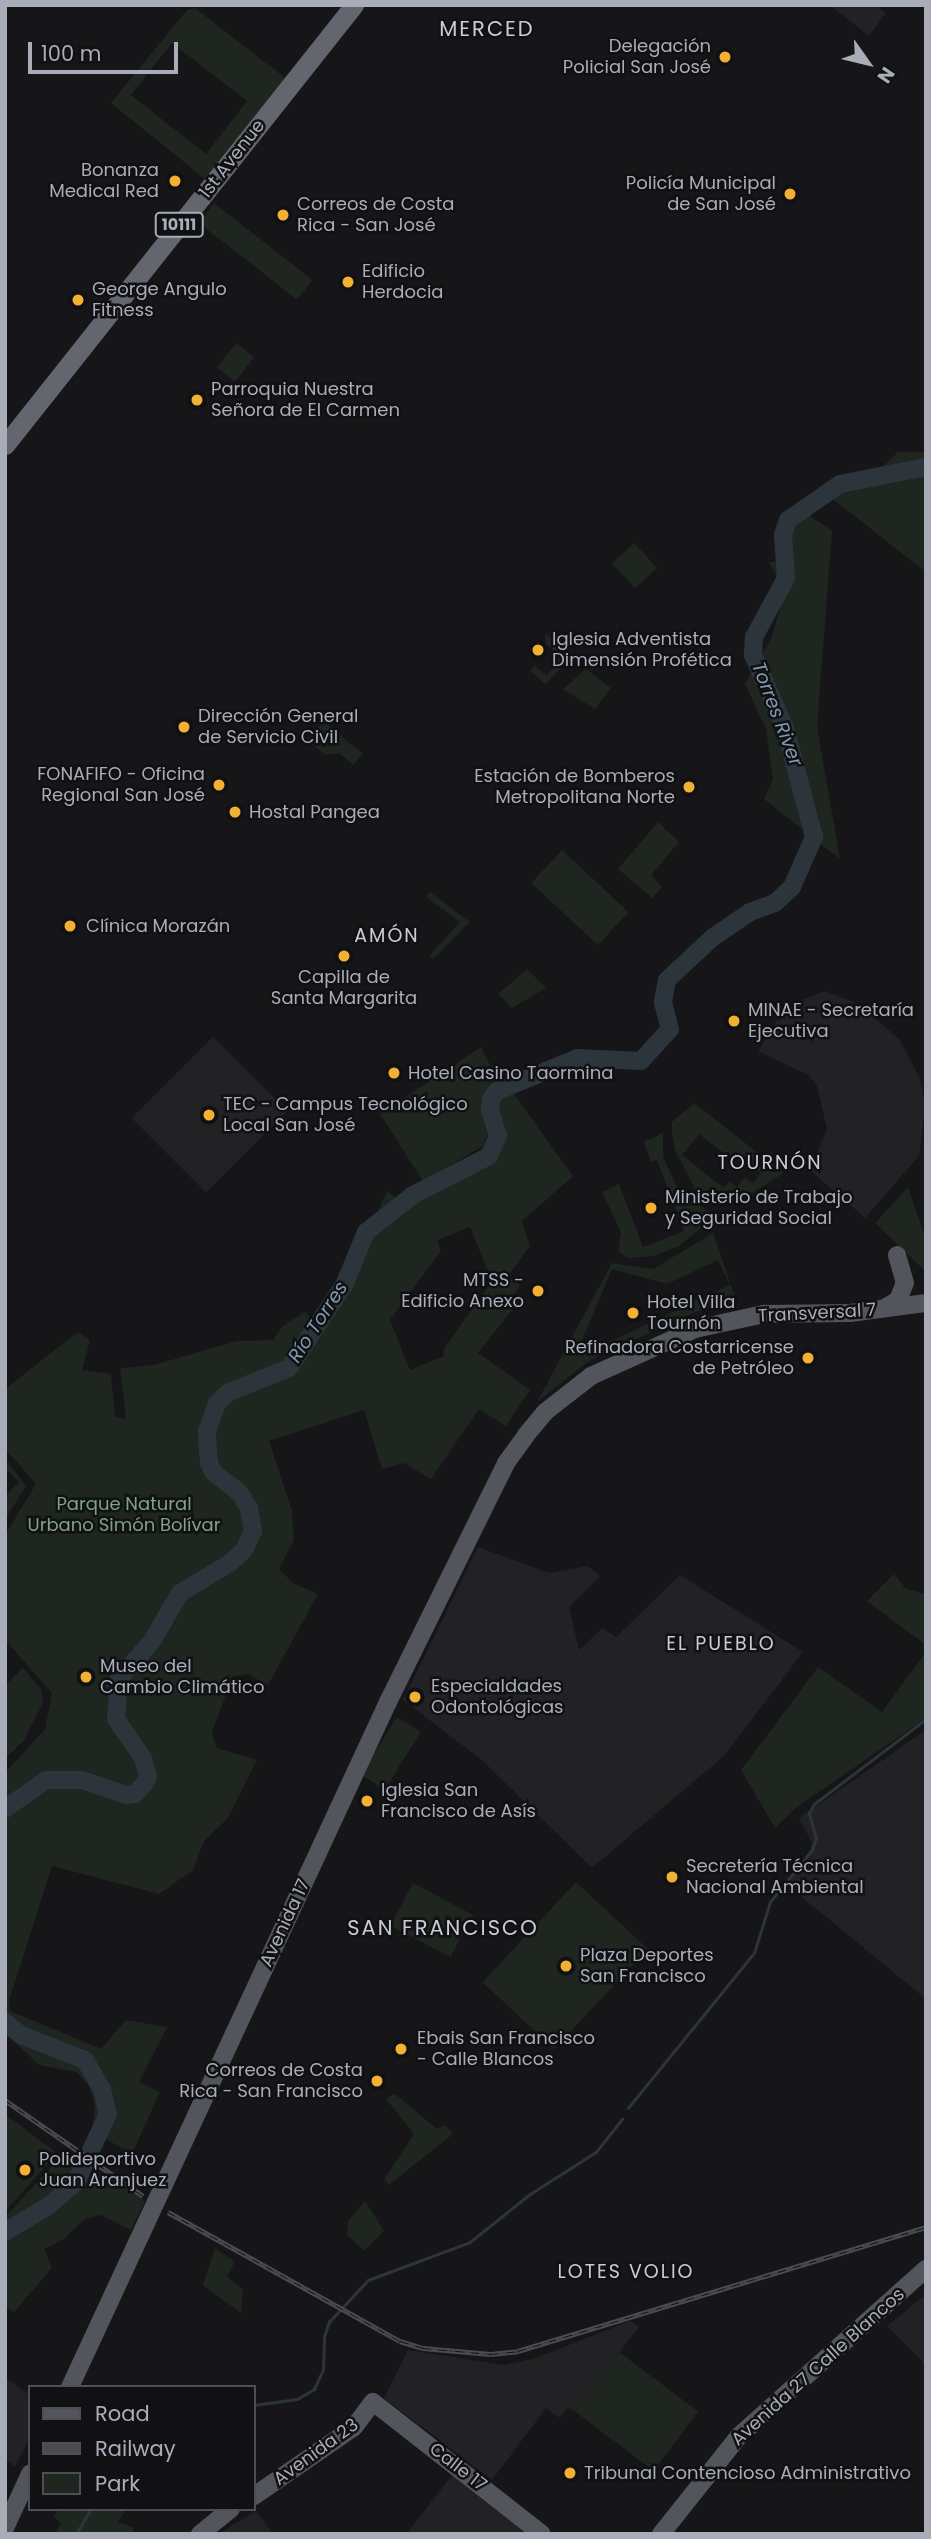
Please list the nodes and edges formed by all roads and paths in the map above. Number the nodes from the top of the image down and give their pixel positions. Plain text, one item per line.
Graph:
1 (354, 5) edge
2 (5, 445) edge
3 (897, 1255) dead end
4 (926, 1303) edge
5 (882, 1310) junction
6 (506, 1463) joint
7 (926, 2269) edge
8 (71, 2385) edge
9 (373, 2402) joint
10 (28, 2478) edge
11 (256, 2495) edge
12 (229, 2511) edge
13 (5, 2528) edge
14 (200, 2534) edge
15 (542, 2534) edge
16 (661, 2534) edge

1 - 2 highway, 1st Avenue / 10111
3 - 5 main road
4 - 5 main road, Transversal 7
5 - 6 main road, Transversal 7
6 - 8 main road, Avenida 17
7 - 16 main road, Avenida 27 Calle Blancos
9 - 11 main road, Avenida 23
9 - 15 main road, Calle 17
10 - 13 main road
12 - 14 main road

